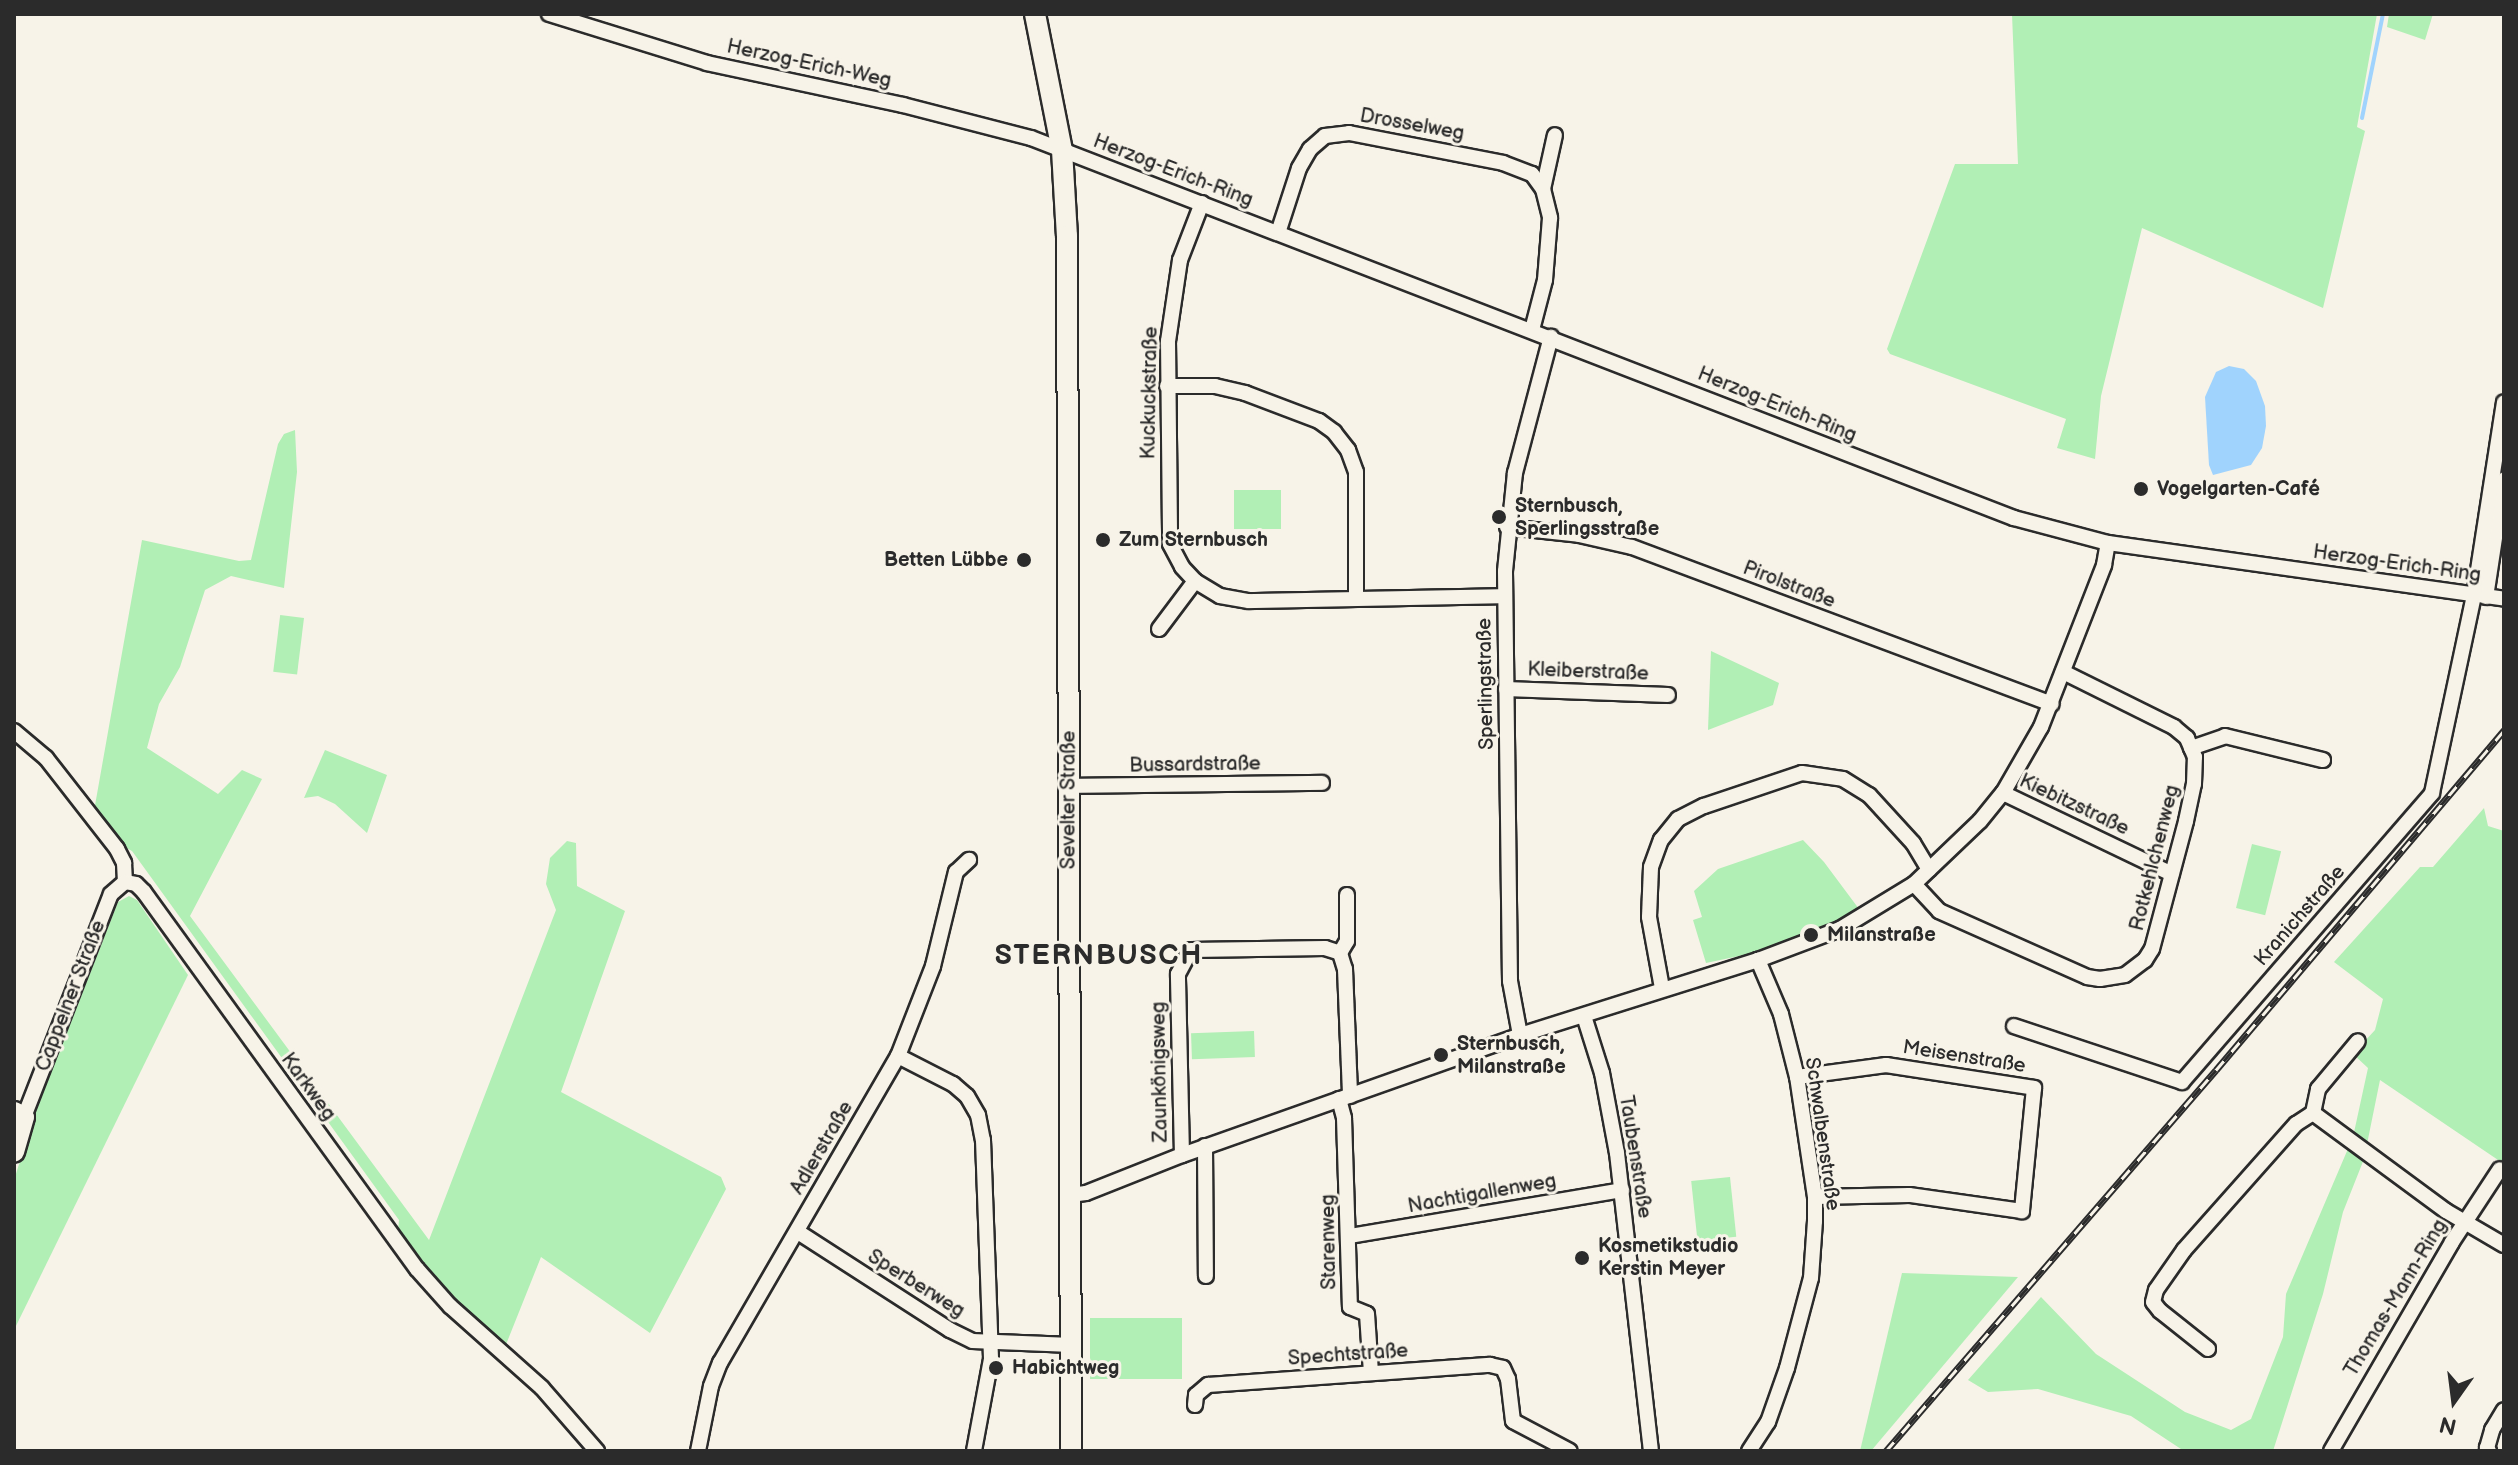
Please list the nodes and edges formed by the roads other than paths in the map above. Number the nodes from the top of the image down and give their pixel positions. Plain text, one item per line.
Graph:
1 (549, 14) edge
2 (1035, 14) edge
3 (1555, 135) dead end
4 (1062, 150) junction
5 (1543, 189) junction
6 (1202, 203) junction
7 (1278, 233) junction
8 (1532, 330) junction
9 (1551, 337) junction
10 (1167, 386) junction
11 (2504, 402) edge
12 (2504, 479) edge
13 (1507, 527) junction
14 (2108, 543) junction
15 (1195, 581) junction
16 (1505, 596) junction
17 (1356, 597) junction
18 (2480, 597) junction
19 (2504, 599) edge
20 (1159, 629) dead end
21 (2063, 672) junction
22 (1506, 689) junction
23 (1668, 695) dead end
24 (2052, 704) junction
25 (14, 731) edge
26 (2191, 748) junction
27 (2323, 760) dead end
28 (1322, 783) dead end
29 (1069, 786) junction
30 (2003, 793) junction
31 (969, 860) dead end
32 (1929, 870) junction
33 (2172, 874) junction
34 (125, 882) junction
35 (1914, 884) junction
36 (1347, 895) dead end
37 (1340, 953) junction
38 (1758, 960) junction
39 (1662, 988) junction
40 (1584, 1016) junction
41 (2014, 1026) dead end
42 (1520, 1035) junction
43 (2358, 1041) dead end
44 (898, 1056) junction
45 (1797, 1077) junction
46 (1345, 1097) junction
47 (2313, 1113) junction
48 (19, 1115) edge
49 (1205, 1146) junction
50 (14, 1152) edge
51 (1182, 1155) junction
52 (2500, 1169) dead end
53 (1622, 1190) junction
54 (1070, 1195) junction
55 (1815, 1197) junction
56 (2466, 1222) junction
57 (798, 1232) junction
58 (1350, 1236) junction
59 (2504, 1245) edge
60 (1206, 1276) dead end
61 (991, 1343) junction
62 (1071, 1345) junction
63 (2208, 1349) dead end
64 (1371, 1373) junction
65 (1195, 1405) dead end
66 (2504, 1410) edge
67 (597, 1451) edge
68 (698, 1451) edge
69 (974, 1451) edge
70 (1071, 1451) edge
71 (1570, 1451) edge
72 (1651, 1451) edge
73 (1749, 1451) edge
74 (2331, 1451) edge
75 (2489, 1451) edge

1 - 4 street, Herzog-Erich-Weg
2 - 4 street, Sevelter Straße
3 - 5 street
4 - 6 street, Herzog-Erich-Ring
4 - 29 street, Sevelter Straße
5 - 7 street, Drosselweg
5 - 8 street
6 - 7 street, Herzog-Erich-Ring
6 - 10 street, Kuckuckstraße
7 - 8 street, Herzog-Erich-Ring
8 - 9 street, Herzog-Erich-Ring
9 - 13 street, Sperlingstraße
9 - 14 street, Herzog-Erich-Ring
10 - 15 street, Kuckuckstraße
10 - 17 street
11 - 18 street
12 - 18 street
13 - 16 street, Sperlingstraße
13 - 24 street, Pirolstraße
14 - 18 street, Herzog-Erich-Ring
14 - 21 street
15 - 17 street
15 - 20 street
16 - 17 street
16 - 22 street, Sperlingstraße
18 - 19 street, Herzog-Erich-Ring
18 - 41 street, Kranichstraße
21 - 24 street
21 - 26 street
22 - 23 street, Kleiberstraße
22 - 42 street, Sperlingstraße
24 - 30 street
25 - 34 street
26 - 27 street
26 - 33 street, Rotkehlchenweg
28 - 29 street, Bussardstraße
29 - 54 street, Sevelter Straße
30 - 32 street
30 - 33 street, Kiebitzstraße
31 - 44 street, Adlerstraße
32 - 35 street
32 - 39 street
33 - 35 street, Rotkehlchenweg
34 - 48 street, Cappelner Straße
34 - 67 street, Karkweg
35 - 38 street
36 - 37 street
37 - 46 street
37 - 51 street, Zaunkönigsweg
38 - 39 street
38 - 45 street, Schwalbenstraße
39 - 40 street
40 - 42 street
40 - 53 street, Taubenstraße
42 - 46 street
43 - 47 street
44 - 57 street, Adlerstraße
44 - 61 street
45 - 55 street, Schwalbenstraße
45 - 55 street, Meisenstraße
46 - 49 street
46 - 58 street, Starenweg
47 - 56 street
47 - 63 street
48 - 50 street, Cappelner Straße
49 - 51 street
49 - 60 street
51 - 54 street
52 - 56 street, Thomas-Mann-Ring
53 - 58 street, Nachtigallenweg
53 - 72 street, Taubenstraße
54 - 62 street, Sevelter Straße
55 - 73 street, Schwalbenstraße
56 - 59 street
56 - 74 street, Thomas-Mann-Ring
57 - 61 street, Sperberweg
57 - 68 street, Adlerstraße
58 - 64 street, Starenweg
61 - 62 street, Sperberweg
61 - 69 street
62 - 70 street, Sevelter Straße
64 - 65 street, Spechtstraße
64 - 71 street, Spechtstraße
66 - 75 street

